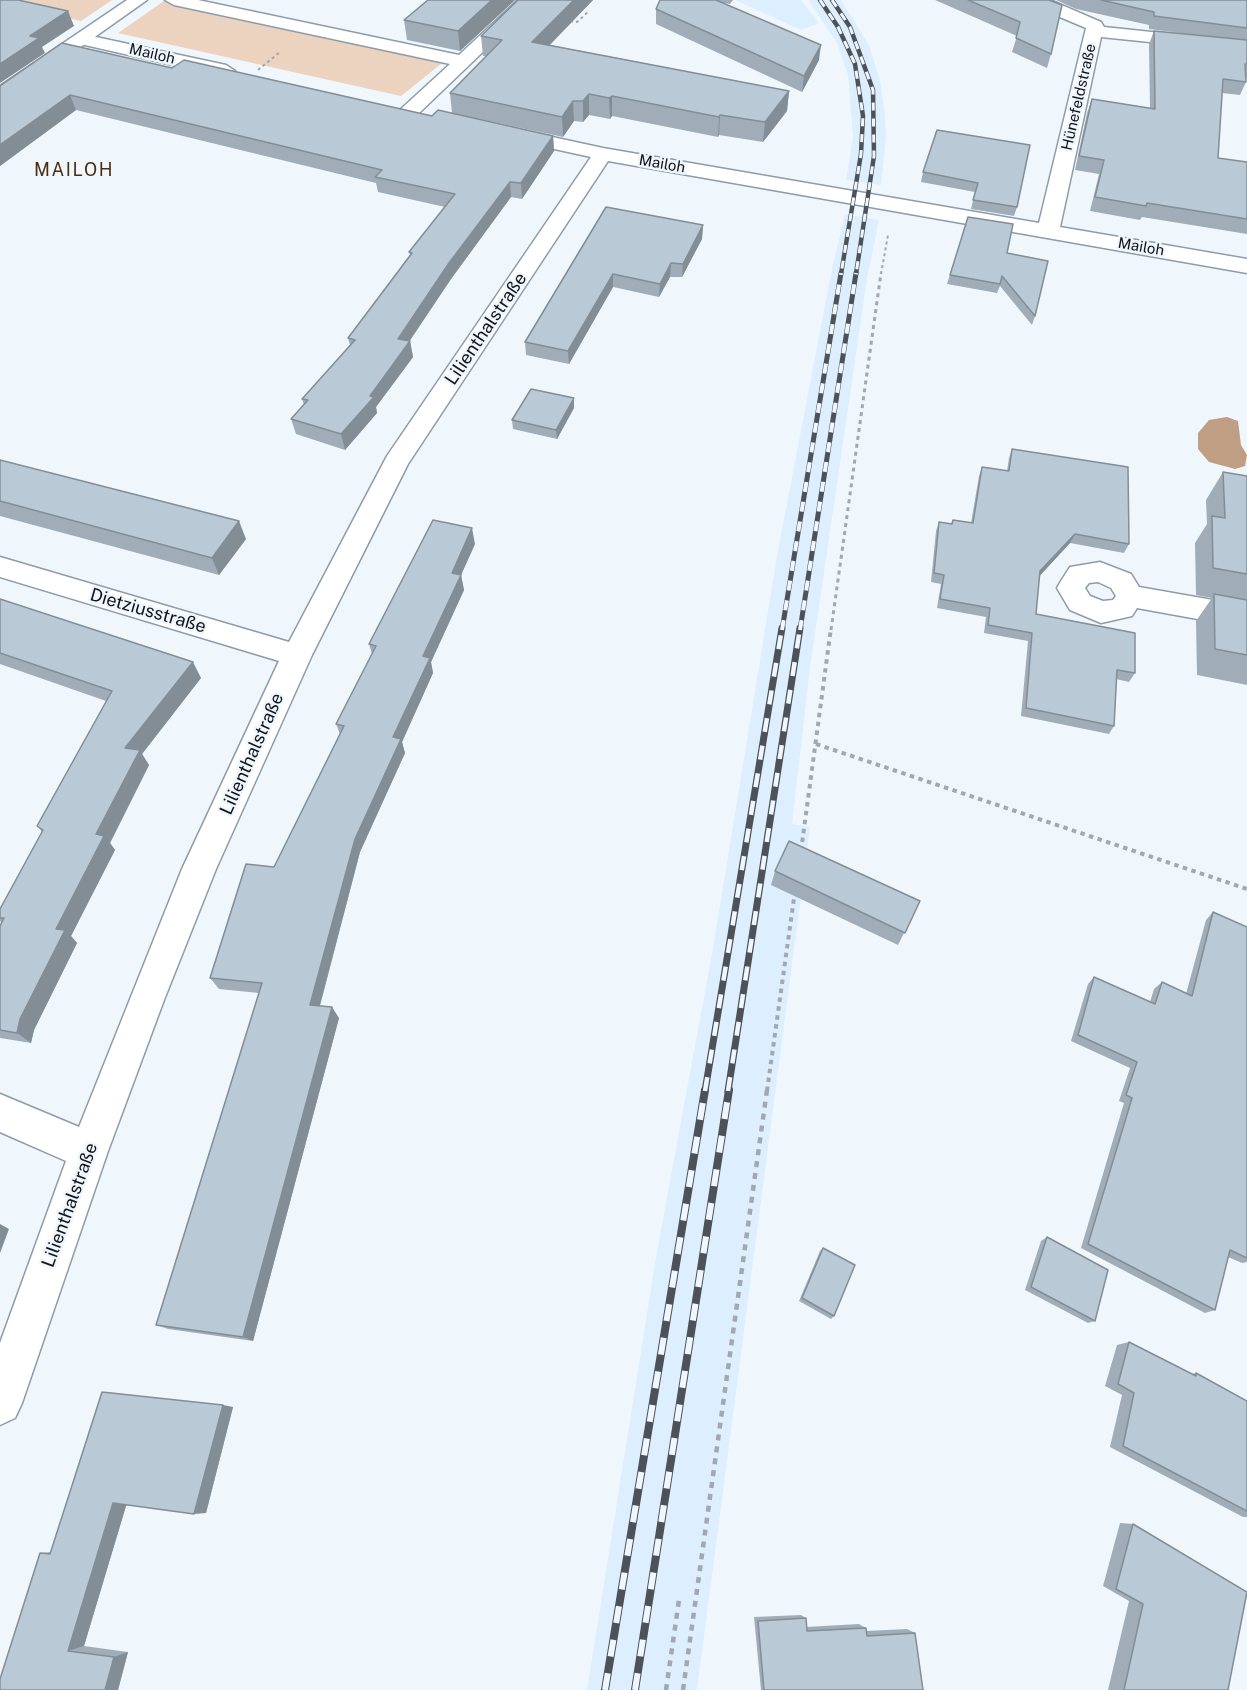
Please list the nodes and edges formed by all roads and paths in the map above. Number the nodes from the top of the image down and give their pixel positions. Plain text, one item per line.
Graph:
1 (138, 0) edge
2 (174, 0) edge
3 (528, 0) edge
4 (1035, 0) edge
5 (1094, 31) junction
6 (82, 39) junction
7 (1247, 47) edge
8 (281, 51) dead end
9 (462, 61) junction
10 (250, 77) joint
11 (0, 95) edge
12 (388, 107) edge
13 (409, 112) junction
14 (432, 117) edge
15 (489, 129) edge
16 (603, 154) junction
17 (894, 204) junction
18 (1048, 231) junction
19 (1247, 266) edge
20 (0, 567) edge
21 (1130, 596) dead end
22 (1247, 617) edge
23 (297, 655) junction
24 (816, 744) junction
25 (800, 857) edge
26 (796, 880) edge
27 (1247, 890) edge
28 (0, 1113) edge
29 (89, 1151) junction
30 (0, 1403) edge
31 (679, 1600) dead end
32 (666, 1690) edge
33 (683, 1690) edge

1 - 6 street
2 - 9 street
3 - 9 street
4 - 5 street, Hünefeldstraße
5 - 7 street
5 - 18 street, Hünefeldstraße
6 - 10 street, Mailoh
6 - 11 street
8 - 10 path
9 - 13 street
12 - 13 street
13 - 14 street
15 - 16 street, Mailoh
16 - 17 street, Mailoh
16 - 23 street, Lilienthalstraße
17 - 18 street, Mailoh
17 - 24 path
18 - 19 street, Mailoh
20 - 23 street, Dietziusstraße
21 - 22 street
23 - 29 street, Lilienthalstraße
24 - 25 path
24 - 27 path
26 - 33 path
28 - 29 street
29 - 30 street, Lilienthalstraße
31 - 32 path

